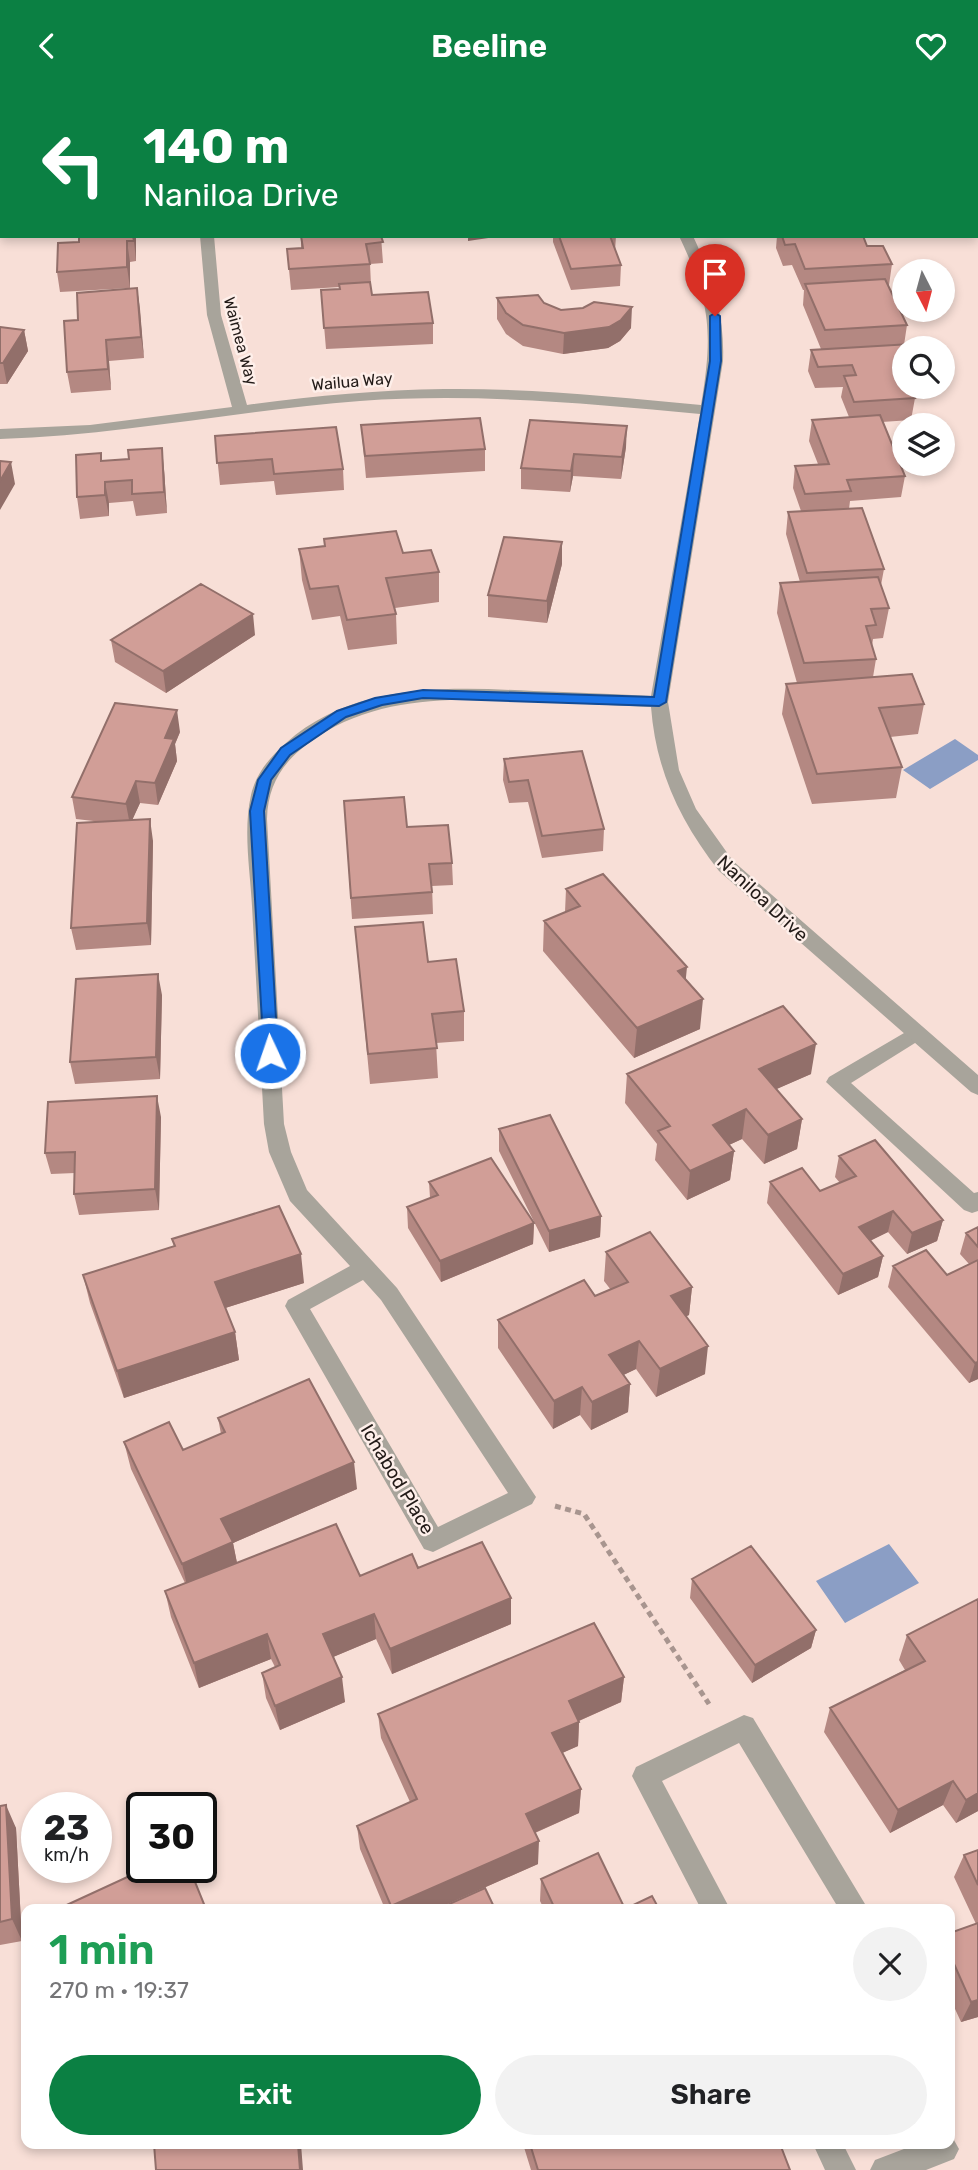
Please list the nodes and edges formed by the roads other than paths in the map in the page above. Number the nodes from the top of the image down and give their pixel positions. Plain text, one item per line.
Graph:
1 (207, 238) edge
2 (688, 238) edge
3 (708, 410) junction
4 (241, 411) junction
5 (0, 434) edge
6 (659, 702) junction
7 (915, 1033) junction
8 (978, 1087) edge
9 (978, 1201) edge
10 (366, 1268) junction
11 (713, 1904) edge
12 (850, 1904) edge
13 (830, 2149) edge
14 (944, 2149) edge
15 (841, 2170) edge
16 (885, 2170) edge

1 - 4 street, Waimea Way
2 - 3 street, Naniloa Drive
3 - 4 street, Wailua Way
3 - 6 street, Naniloa Drive
4 - 5 street, Wailua Way
6 - 7 street, Naniloa Drive
6 - 10 street
7 - 8 street, Naniloa Drive
7 - 9 street
10 - 10 street, Ichabod Place
11 - 12 street
13 - 15 street
14 - 16 street

